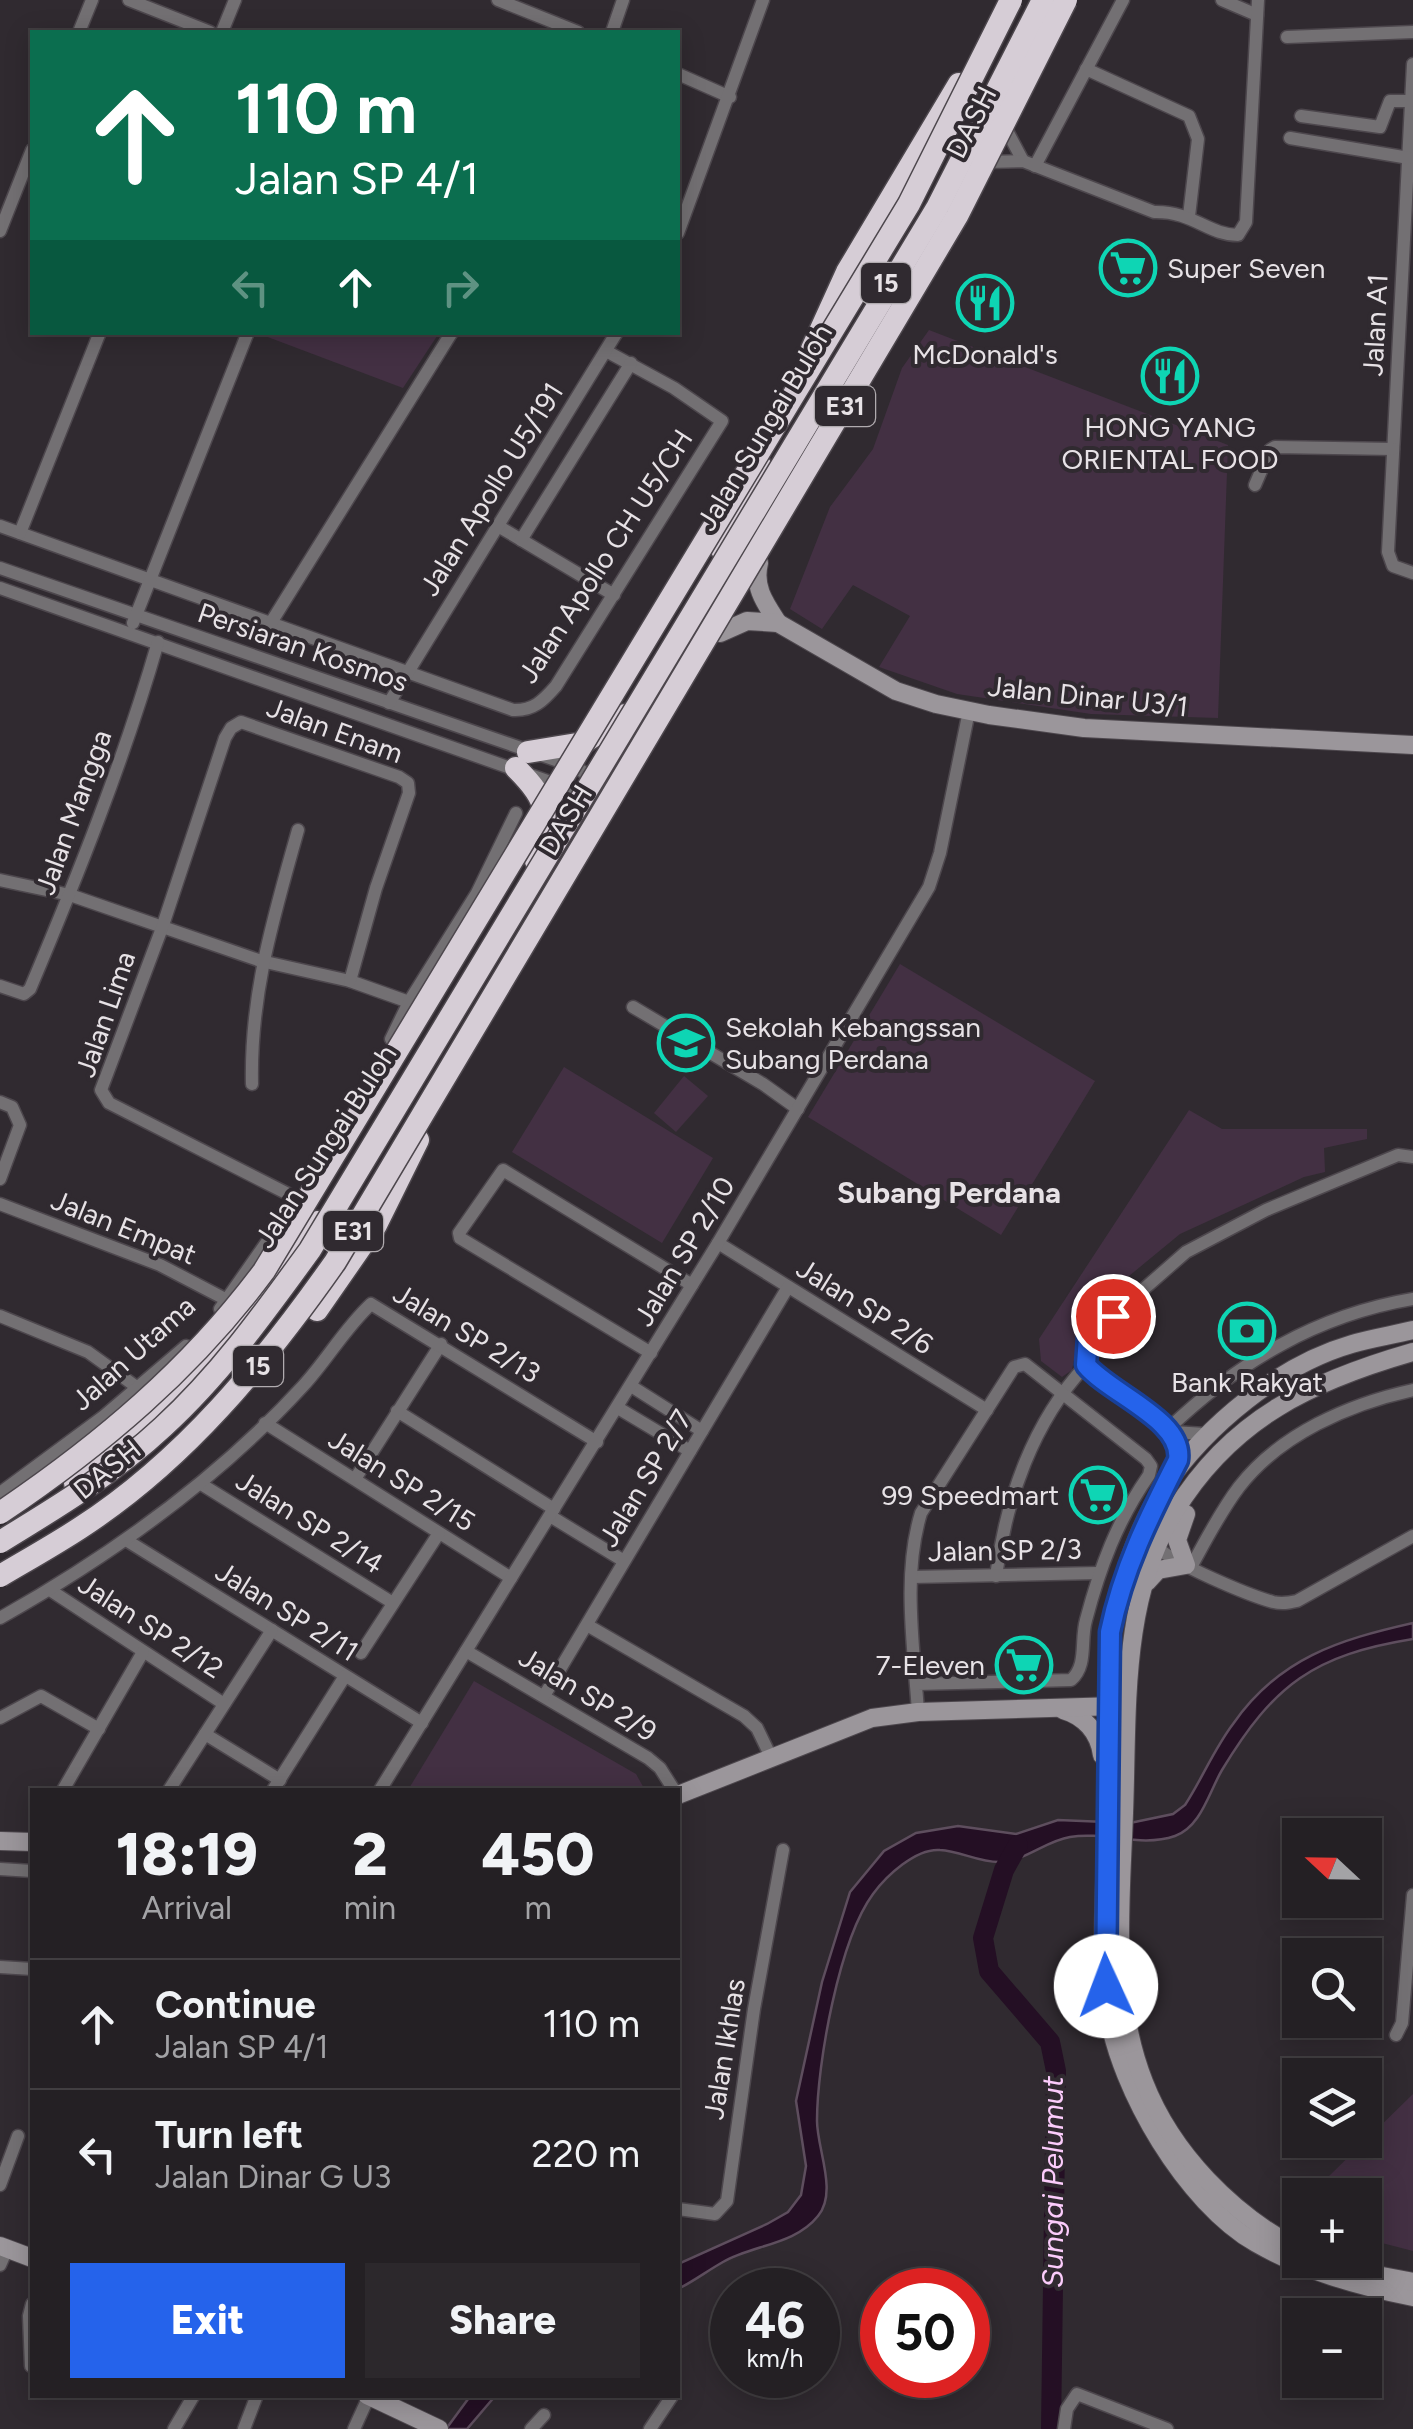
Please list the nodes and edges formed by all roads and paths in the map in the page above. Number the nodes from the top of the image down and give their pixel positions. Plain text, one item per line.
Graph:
1 (92, 0) edge
2 (129, 0) edge
3 (235, 0) edge
4 (498, 0) edge
5 (623, 0) edge
6 (764, 0) edge
7 (1010, 0) edge
8 (1040, 0) edge
9 (1068, 0) edge
10 (1124, 0) edge
11 (1222, 0) edge
12 (1258, 7) edge
13 (80, 30) edge
14 (205, 30) edge
15 (223, 30) edge
16 (573, 30) edge
17 (613, 30) edge
18 (1413, 32) edge
19 (1287, 38) dead end
20 (1413, 64) edge
21 (1086, 70) junction
22 (680, 75) edge
23 (730, 97) junction
24 (1411, 101) edge
25 (1301, 116) dead end
26 (1412, 123) edge
27 (1004, 127) junction
28 (1290, 138) dead end
29 (30, 155) edge
30 (1409, 158) junction
31 (987, 162) junction
32 (1029, 163) junction
33 (1189, 216) junction
34 (680, 225) edge
35 (0, 231) edge
36 (1409, 231) edge
37 (99, 335) edge
38 (247, 335) edge
39 (450, 335) edge
40 (616, 335) edge
41 (1406, 345) edge
42 (606, 350) junction
43 (630, 363) junction
44 (1393, 449) junction
45 (1255, 485) dead end
46 (0, 526) edge
47 (498, 526) junction
48 (20, 533) junction
49 (521, 540) junction
50 (718, 558) junction
51 (759, 563) junction
52 (0, 568) edge
53 (1413, 573) edge
54 (150, 579) junction
55 (0, 588) edge
56 (614, 595) junction
57 (732, 610) junction
58 (136, 615) junction
59 (272, 621) junction
60 (778, 623) junction
61 (129, 632) junction
62 (720, 633) junction
63 (158, 642) junction
64 (406, 671) junction
65 (389, 703) junction
66 (969, 711) junction
67 (625, 715) junction
68 (225, 738) joint
69 (1413, 745) edge
70 (522, 760) junction
71 (584, 782) junction
72 (614, 803) junction
73 (516, 813) dead end
74 (298, 830) dead end
75 (536, 861) junction
76 (0, 880) edge
77 (566, 890) junction
78 (70, 895) junction
79 (162, 928) junction
80 (261, 961) junction
81 (350, 981) junction
82 (0, 986) edge
83 (409, 1002) junction
84 (633, 1007) dead end
85 (252, 1084) dead end
86 (444, 1088) junction
87 (0, 1102) edge
88 (798, 1109) junction
89 (1413, 1157) edge
90 (0, 1179) edge
91 (298, 1199) junction
92 (0, 1204) edge
93 (718, 1243) junction
94 (692, 1285) junction
95 (788, 1286) junction
96 (1413, 1299) edge
97 (227, 1300) junction
98 (0, 1316) edge
99 (1413, 1330) edge
100 (441, 1344) junction
101 (1413, 1352) edge
102 (650, 1354) junction
103 (1086, 1365) junction
104 (630, 1386) junction
105 (138, 1388) junction
106 (1413, 1390) edge
107 (1061, 1392) junction
108 (990, 1404) junction
109 (618, 1408) junction
110 (397, 1412) junction
111 (265, 1424) junction
112 (1218, 1426) junction
113 (1170, 1430) junction
114 (702, 1431) junction
115 (597, 1442) junction
116 (690, 1451) junction
117 (1207, 1468) junction
118 (354, 1479) junction
119 (201, 1484) junction
120 (0, 1492) edge
121 (1161, 1494) junction
122 (0, 1513) edge
123 (552, 1513) junction
124 (439, 1533) junction
125 (1413, 1536) edge
126 (0, 1538) edge
127 (126, 1540) junction
128 (1157, 1547) junction
129 (624, 1561) junction
130 (1188, 1566) junction
131 (1098, 1573) junction
132 (0, 1576) edge
133 (996, 1576) junction
134 (511, 1578) junction
135 (912, 1578) junction
136 (1143, 1586) junction
137 (50, 1590) junction
138 (393, 1604) junction
139 (0, 1618) edge
140 (586, 1625) junction
141 (272, 1630) junction
142 (466, 1651) junction
143 (144, 1652) junction
144 (362, 1653) dead end
145 (1108, 1670) junction
146 (345, 1676) junction
147 (916, 1684) junction
148 (544, 1696) junction
149 (224, 1704) junction
150 (1108, 1705) junction
151 (1128, 1706) junction
152 (1056, 1708) junction
153 (918, 1712) junction
154 (0, 1718) edge
155 (422, 1724) junction
156 (99, 1729) junction
157 (205, 1734) junction
158 (771, 1757) junction
159 (276, 1785) edge
160 (64, 1788) edge
161 (170, 1788) edge
162 (381, 1788) edge
163 (673, 1788) edge
164 (680, 1793) edge
165 (1112, 1798) junction
166 (0, 1840) edge
167 (30, 1842) edge
168 (783, 1850) dead end
169 (1114, 1860) junction
170 (0, 1869) edge
171 (30, 1872) edge
172 (1413, 1895) edge
173 (0, 1967) edge
174 (30, 1969) edge
175 (1396, 2036) dead end
176 (18, 2136) dead end
177 (0, 2185) edge
178 (680, 2209) edge
179 (1282, 2241) edge
180 (2, 2253) edge
181 (30, 2258) edge
182 (1382, 2274) edge
183 (1413, 2282) edge
184 (1413, 2297) edge
185 (192, 2398) edge
186 (256, 2398) edge
187 (367, 2398) edge
188 (374, 2398) edge
189 (671, 2398) edge
190 (544, 2414) dead end
191 (438, 2428) edge
192 (174, 2429) edge
193 (244, 2429) edge
194 (354, 2429) edge
195 (531, 2429) edge
196 (650, 2429) edge
197 (1064, 2429) edge
198 (1168, 2429) edge

1 - 13 street
2 - 14 street
3 - 15 street
4 - 16 street
5 - 17 street
6 - 23 street
7 - 50 highway, bridge
7 - 122 highway, bridge
8 - 50 highway, Jalan Sungai Buloh / 15
8 - 126 highway, DASH / E31, bridge
9 - 27 highway, 15
9 - 132 highway, DASH / E31, bridge
10 - 21 street
11 - 12 street
12 - 33 street
18 - 19 street
20 - 24 street, Jalan A1
21 - 32 street
21 - 33 street
22 - 23 street
23 - 34 street
24 - 25 street
24 - 26 street, Jalan A1
26 - 30 street, Jalan A1
27 - 31 highway, 15
27 - 32 street
28 - 30 street
29 - 35 street
30 - 36 street, Jalan A1
31 - 32 street
31 - 51 highway, 15
32 - 33 street
36 - 41 street, Jalan A1
37 - 48 street
38 - 54 street
39 - 59 street
40 - 42 street, Jalan Apollo U5/191
41 - 44 street, Jalan A1
42 - 43 street
42 - 47 street, Jalan Apollo U5/191
43 - 49 street
43 - 56 street, Jalan Apollo CH U5/CH
44 - 45 street
44 - 53 street, Jalan A1
46 - 48 street
47 - 49 street
47 - 64 street, Jalan Apollo U5/191
48 - 54 street
49 - 56 street
50 - 67 highway, Jalan Sungai Buloh / 15
51 - 57 highway, 15
51 - 60 main road
52 - 58 street, Persiaran Kosmos
54 - 58 street
54 - 59 street
55 - 61 street, Persiaran Kosmos
56 - 64 street, Jalan Apollo CH U5/CH
57 - 62 highway, 15
57 - 72 highway, 15
58 - 61 street
58 - 65 street, Persiaran Kosmos
59 - 64 street
60 - 62 main road
60 - 66 main road, Jalan Dinar U3/1
61 - 63 street, Persiaran Kosmos
62 - 77 highway, 15
63 - 70 street, Persiaran Kosmos
63 - 78 street, Jalan Mangga
64 - 65 street, Jalan Apollo U5/191
65 - 70 street, Persiaran Kosmos
66 - 69 main road, Jalan Dinar U3/1
66 - 88 street, Jalan SP 2/10
67 - 70 highway
67 - 71 highway, Jalan Sungai Buloh / 15
68 - 79 street, Jalan Lima
68 - 81 street, Jalan Enam
70 - 71 street, Persiaran Kosmos
70 - 71 street, Persiaran Kosmos
70 - 75 highway
71 - 72 street
71 - 75 highway, Jalan Sungai Buloh / 15
72 - 77 highway, 15
73 - 83 street, Jalan Utama
74 - 80 street
75 - 126 highway, Jalan Sungai Buloh / 15
76 - 78 street
77 - 86 highway, 15
78 - 79 street
78 - 82 street, Jalan Mangga
79 - 80 street
79 - 91 street, Jalan Lima
80 - 81 street
80 - 85 street
81 - 83 street
83 - 91 street, Jalan Utama
84 - 88 street
86 - 132 highway, 15
86 - 132 highway, bridge
87 - 90 street
88 - 93 street, Jalan SP 2/10
89 - 103 street
91 - 97 street, Jalan Utama
92 - 97 street, Jalan Empat
93 - 94 street, Jalan SP 2/10
93 - 95 street, Jalan SP 2/6
94 - 102 street, Jalan SP 2/10
94 - 102 street
95 - 108 street, Jalan SP 2/6
95 - 114 street, Jalan SP 2/7
96 - 113 street
97 - 105 street, Jalan Utama
98 - 105 street
99 - 112 main road
100 - 110 street
100 - 111 street, Jalan SP 2/13
100 - 115 street, Jalan SP 2/13
101 - 117 main road
102 - 104 street, Jalan SP 2/10
103 - 107 street
103 - 113 street
104 - 109 street, Jalan SP 2/10
104 - 114 street
105 - 120 street, Jalan Utama
106 - 130 street
107 - 108 street
107 - 131 street
107 - 133 street
108 - 135 street
109 - 115 street, Jalan SP 2/10
109 - 116 street
110 - 118 street
110 - 123 street
111 - 118 street, Jalan SP 2/15
111 - 119 street, Jalan SP 2/13
112 - 113 street
112 - 121 main road
113 - 121 street
114 - 116 street, Jalan SP 2/7
115 - 123 street, Jalan SP 2/10
116 - 129 street, Jalan SP 2/7
117 - 128 main road
117 - 130 main road
118 - 124 street, Jalan SP 2/15
119 - 127 street, Jalan SP 2/13
119 - 138 street, Jalan SP 2/14
121 - 128 main road
121 - 145 main road
123 - 129 street
123 - 134 street, Jalan SP 2/10
124 - 134 street, Jalan SP 2/15
124 - 138 street
125 - 130 street
127 - 137 street, Jalan SP 2/13
127 - 141 street, Jalan SP 2/11
128 - 130 street
128 - 136 main road
129 - 140 street, Jalan SP 2/7
130 - 136 main road
131 - 133 street, Jalan SP 2/3
131 - 147 street
133 - 135 street, Jalan SP 2/3
134 - 142 street, Jalan SP 2/10
135 - 147 street
136 - 151 main road
137 - 139 street, Jalan SP 2/13
137 - 143 street, Jalan SP 2/12
138 - 144 street
140 - 148 street, Jalan SP 2/7
140 - 158 street
141 - 146 street, Jalan SP 2/11
141 - 149 street
142 - 148 street, Jalan SP 2/9
142 - 155 street, Jalan SP 2/10
143 - 149 street, Jalan SP 2/12
143 - 156 street
145 - 150 main road
145 - 152 main road
146 - 155 street, Jalan SP 2/11
146 - 159 street
147 - 153 street
148 - 163 street, Jalan SP 2/9
149 - 157 street
150 - 151 main road
150 - 152 main road
150 - 165 main road
151 - 165 main road
152 - 153 main road
152 - 165 main road
153 - 158 main road
154 - 156 street
155 - 162 street, Jalan SP 2/10
156 - 160 street
157 - 159 street
157 - 161 street
158 - 164 main road
165 - 169 main road
166 - 167 main road
168 - 178 street, Jalan Ikhlas
169 - 179 main road
169 - 184 main road
170 - 171 street
172 - 175 street
173 - 174 street
176 - 177 street
180 - 181 main road
182 - 183 main road
185 - 192 street
186 - 193 street
187 - 194 street
188 - 191 main road
189 - 196 street
190 - 195 street
197 - 198 street

